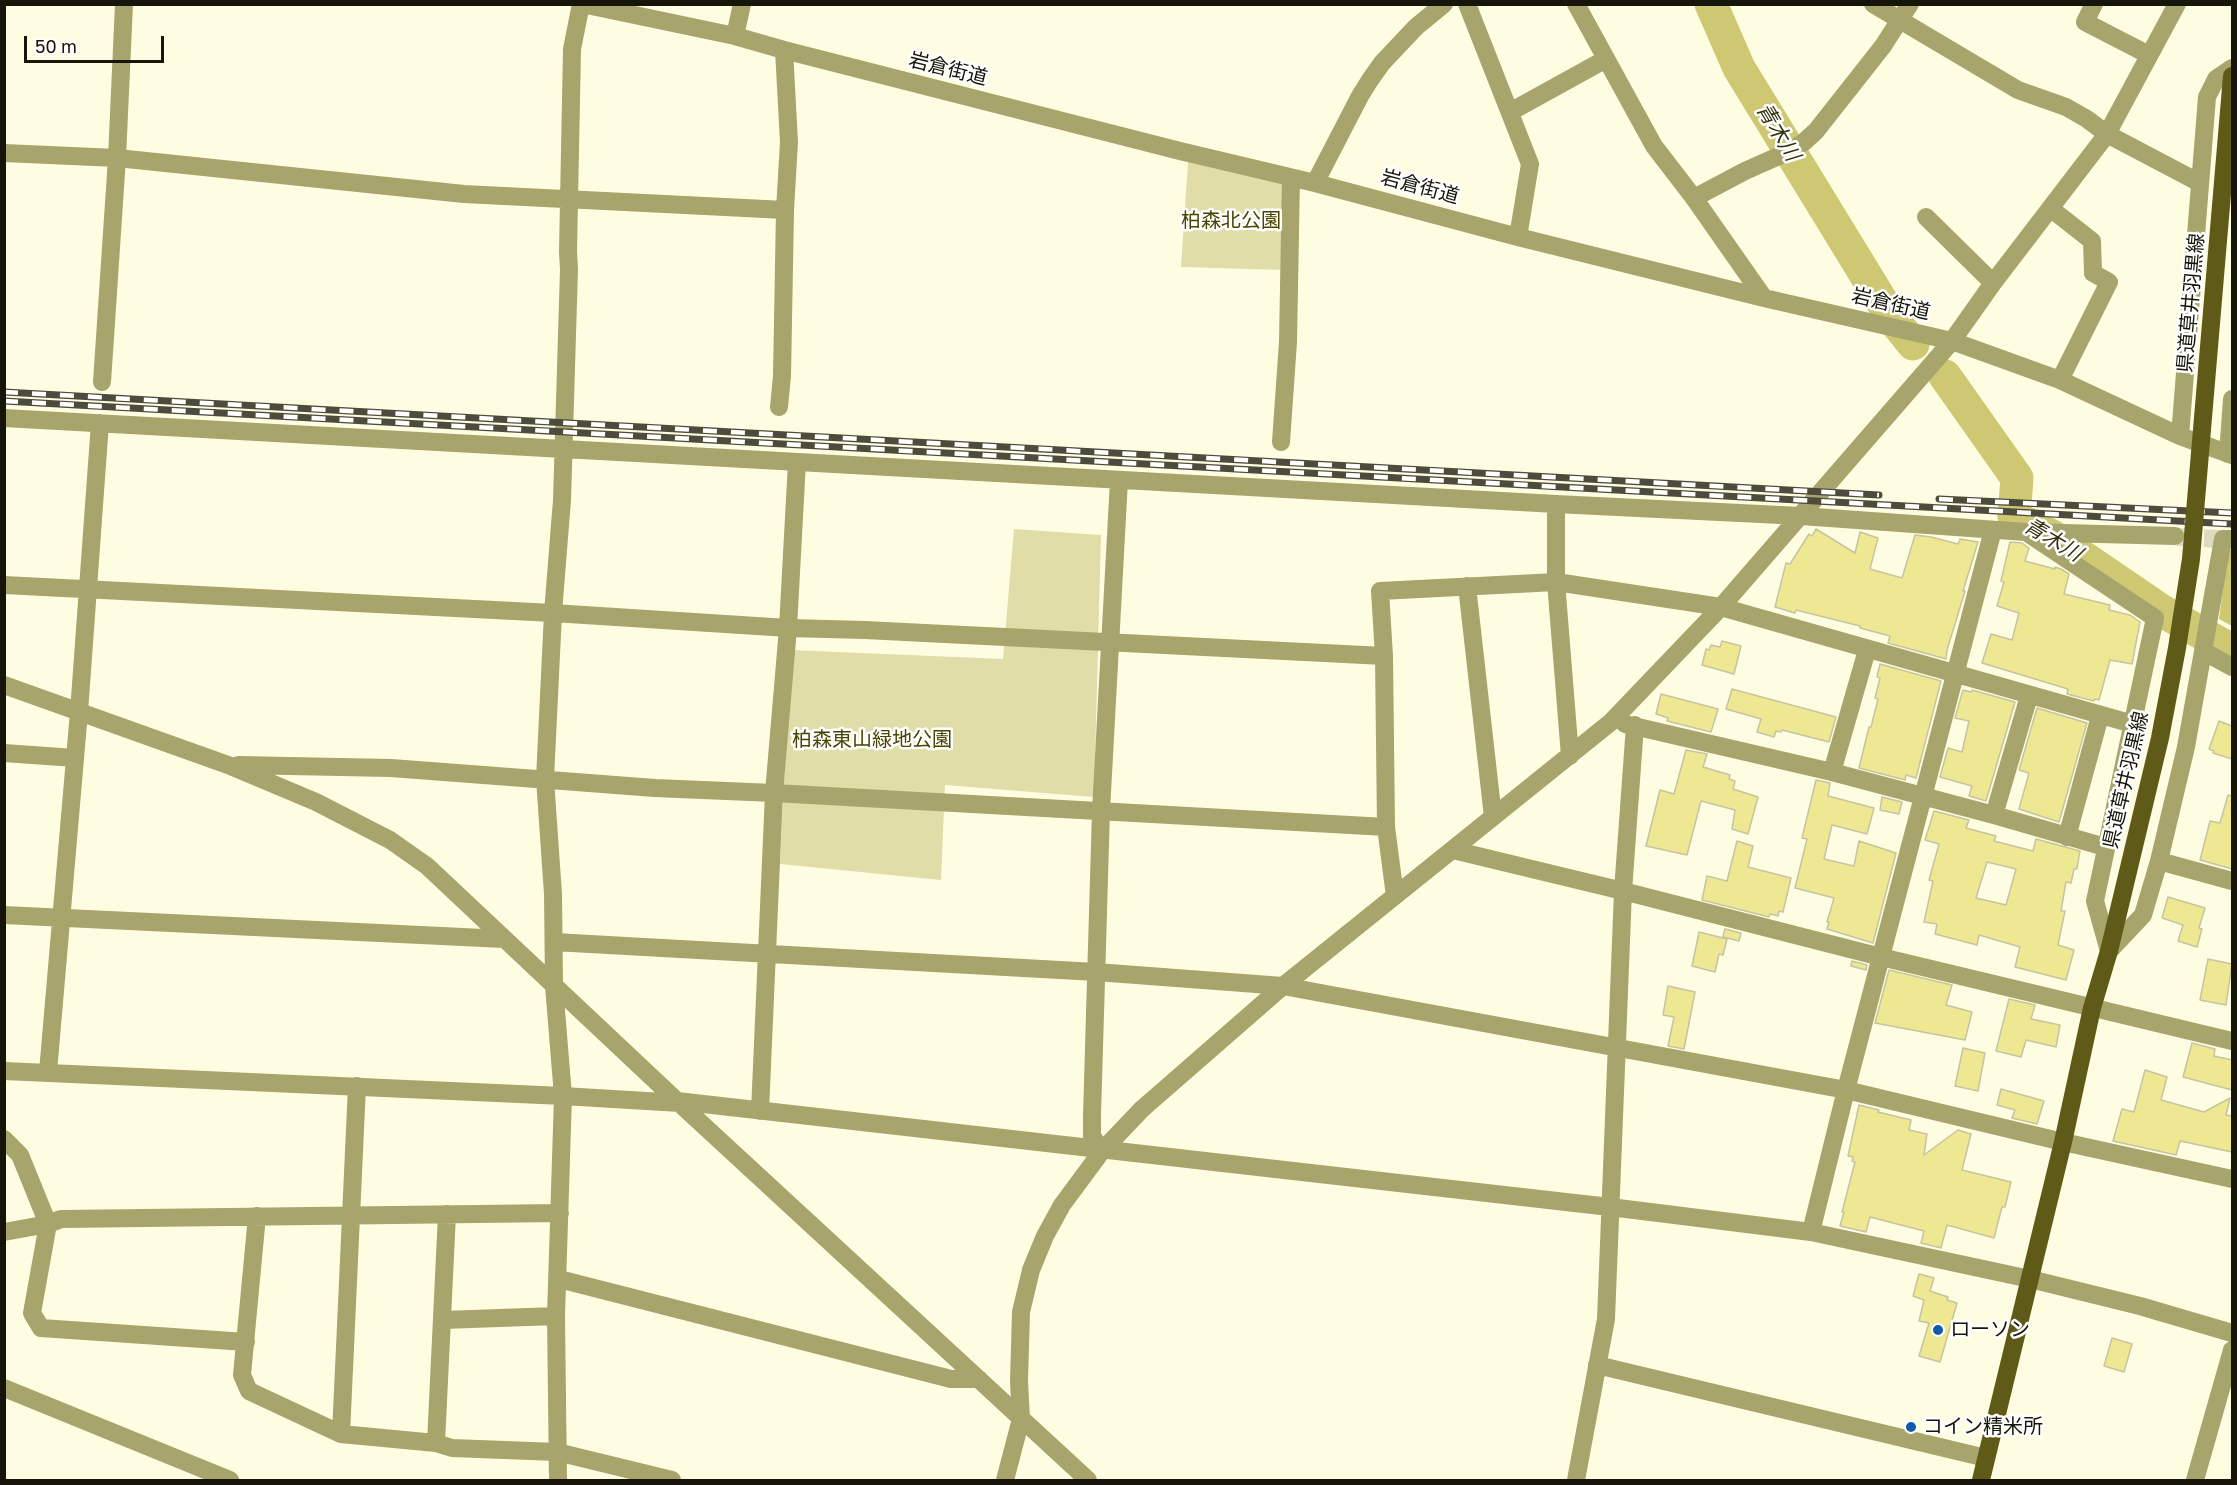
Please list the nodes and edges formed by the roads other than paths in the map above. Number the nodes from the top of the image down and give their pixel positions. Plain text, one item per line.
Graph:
1 (124, 4) edge
2 (582, 4) edge
3 (742, 4) edge
4 (1444, 4) edge
5 (1467, 4) edge
6 (1576, 4) edge
7 (1873, 4) edge
8 (2094, 4) edge
9 (2177, 4) edge
10 (1906, 12) edge
11 (735, 36) junction
12 (784, 50) junction
13 (2149, 56) junction
14 (1606, 59) junction
15 (2232, 68) edge
16 (2232, 76) edge
17 (1510, 112) junction
18 (2107, 134) junction
19 (4, 153) edge
20 (117, 158) junction
21 (1291, 178) junction
22 (1315, 183) junction
23 (2200, 183) junction
24 (1694, 198) junction
25 (570, 199) junction
26 (2050, 208) junction
27 (784, 210) junction
28 (1926, 217) dead end
29 (1518, 237) junction
30 (1993, 283) junction
31 (1764, 298) junction
32 (1952, 341) junction
33 (2060, 380) junction
34 (102, 381) dead end
35 (2232, 399) edge
36 (779, 407) dead end
37 (4, 418) edge
38 (100, 423) junction
39 (2180, 436) junction
40 (1281, 442) dead end
41 (562, 449) junction
42 (2230, 454) edge
43 (796, 462) junction
44 (1119, 480) junction
45 (1556, 504) junction
46 (1801, 516) junction
47 (1993, 530) junction
48 (2026, 532) junction
49 (2175, 536) tunnel mouth
50 (2228, 539) edge
51 (1556, 582) junction
52 (4, 585) edge
53 (1467, 586) junction
54 (86, 589) junction
55 (1721, 607) junction
56 (553, 612) junction
57 (788, 628) junction
58 (1111, 642) junction
59 (1867, 650) junction
60 (2203, 651) junction
61 (1384, 656) junction
62 (2232, 667) edge
63 (1954, 674) junction
64 (4, 685) edge
65 (2029, 696) junction
66 (79, 712) junction
67 (2100, 716) junction
68 (1611, 722) junction
69 (2133, 724) junction
70 (1635, 725) junction
71 (4, 753) edge
72 (1570, 756) junction
73 (75, 758) junction
74 (228, 765) junction
75 (1832, 772) junction
76 (545, 779) junction
77 (774, 793) junction
78 (1924, 796) junction
79 (1101, 811) junction
80 (1994, 815) junction
81 (1493, 818) junction
82 (1386, 827) junction
83 (2067, 837) junction
84 (2106, 847) junction
85 (1453, 850) junction
86 (2159, 861) junction
87 (2232, 881) edge
88 (1623, 891) junction
89 (1395, 896) junction
90 (4, 915) edge
91 (60, 918) junction
92 (504, 939) junction
93 (554, 942) junction
94 (2109, 951) junction
95 (767, 953) junction
96 (1881, 957) junction
97 (1096, 972) junction
98 (554, 986) junction
99 (1283, 986) junction
100 (2092, 1008) junction
101 (2232, 1041) edge
102 (1616, 1046) junction
103 (4, 1071) edge
104 (48, 1072) junction
105 (357, 1086) junction
106 (1846, 1090) junction
107 (562, 1096) junction
108 (678, 1102) junction
109 (760, 1111) junction
110 (4, 1139) edge
111 (2063, 1142) junction
112 (1102, 1151) junction
113 (2232, 1179) edge
114 (1610, 1207) junction
115 (560, 1213) junction
116 (351, 1214) junction
117 (447, 1214) junction
118 (257, 1216) junction
119 (48, 1224) junction
120 (4, 1232) edge
121 (1811, 1232) junction
122 (559, 1279) junction
123 (2030, 1279) junction
124 (556, 1316) junction
125 (443, 1320) junction
126 (2232, 1333) edge
127 (246, 1342) junction
128 (2232, 1350) edge
129 (1597, 1365) junction
130 (979, 1379) junction
131 (4, 1388) edge
132 (1021, 1419) junction
133 (341, 1434) junction
134 (436, 1443) junction
135 (557, 1452) junction
136 (1986, 1458) junction
137 (230, 1480) edge
138 (558, 1480) edge
139 (672, 1480) edge
140 (1005, 1480) edge
141 (1088, 1480) edge
142 (1576, 1480) edge
143 (1980, 1480) edge
144 (2195, 1480) edge

1 - 20 street
2 - 11 street, 岩倉街道
2 - 25 street
3 - 11 street
4 - 22 street
5 - 17 street
6 - 14 street
7 - 10 street
8 - 13 street
9 - 13 street
10 - 18 street
10 - 24 street
11 - 12 street, 岩倉街道
12 - 21 street, 岩倉街道
12 - 27 street
13 - 18 street
14 - 17 street
14 - 24 street
15 - 23 street
16 - 94 main road, 県道草井羽黒線, bridge
17 - 29 street
18 - 23 street
18 - 26 street
19 - 20 street
20 - 25 street
20 - 34 street
21 - 22 street, 岩倉街道
21 - 40 street
22 - 29 street, 岩倉街道
23 - 39 street
24 - 31 street
25 - 27 street
25 - 41 street
26 - 30 street
26 - 33 street
27 - 36 street
28 - 30 street
29 - 31 street, 岩倉街道
30 - 32 street
31 - 32 street, 岩倉街道
32 - 33 street, 岩倉街道
32 - 46 street
33 - 39 street, 岩倉街道
35 - 42 street
37 - 38 street
38 - 41 street
38 - 54 street
39 - 42 street, 岩倉街道
41 - 43 street
41 - 56 street
43 - 44 street
43 - 57 street
44 - 45 street
44 - 58 street
45 - 46 street
45 - 51 street
46 - 47 street
46 - 55 street
47 - 48 street
47 - 63 street
48 - 49 street
48 - 69 street
50 - 60 street
51 - 53 street
51 - 55 street
51 - 72 street
52 - 54 street
53 - 61 street
53 - 81 street
54 - 56 street
54 - 66 street
55 - 59 street
55 - 68 street
56 - 57 street
56 - 76 street
57 - 58 street
57 - 77 street
58 - 61 street
58 - 79 street
59 - 63 street
59 - 75 street
60 - 62 street
60 - 86 street
61 - 82 street
63 - 65 street
63 - 78 street
64 - 66 street
65 - 67 street
65 - 80 street
66 - 73 street
66 - 74 street
67 - 69 street
67 - 83 street
68 - 70 street
68 - 72 street
69 - 84 street
70 - 75 street
70 - 88 street
71 - 73 street
72 - 81 street
73 - 91 street
74 - 76 street
74 - 92 street
75 - 78 street
76 - 77 street
76 - 93 street
77 - 79 street
77 - 95 street
78 - 80 street
78 - 96 street
79 - 82 street
79 - 97 street
80 - 83 street
81 - 85 street
82 - 89 street
83 - 84 street
84 - 94 street
85 - 88 street
85 - 89 street
86 - 87 street
86 - 94 street
88 - 96 street
88 - 102 street
89 - 99 street
90 - 91 street
91 - 92 street
91 - 104 street
92 - 98 street
93 - 95 street
93 - 98 street
94 - 100 main road, 県道草井羽黒線
95 - 97 street
95 - 109 street
96 - 100 street
96 - 106 street
97 - 99 street
97 - 112 street
98 - 107 street
98 - 108 street
99 - 102 street
99 - 112 street
100 - 101 street
100 - 111 main road, 県道草井羽黒線
102 - 106 street
102 - 114 street
103 - 104 street
104 - 105 street
105 - 107 street
105 - 116 street
106 - 111 street
106 - 121 street
107 - 108 street
107 - 115 street
108 - 109 street
108 - 130 street
109 - 112 street
110 - 119 street
111 - 113 street
111 - 123 main road, 県道草井羽黒線
112 - 114 street
112 - 132 street
114 - 121 street
114 - 129 street
115 - 117 street
115 - 122 street
116 - 117 street
116 - 118 street
116 - 133 street
117 - 125 street
118 - 119 street
118 - 127 street
119 - 120 street
119 - 127 street
121 - 123 street
122 - 124 street
122 - 130 street
123 - 126 street
123 - 136 main road, 県道草井羽黒線
124 - 125 street
124 - 135 street
125 - 134 street
127 - 133 street
128 - 144 street
129 - 136 street
129 - 142 street
130 - 132 street
131 - 137 street
132 - 140 street
132 - 141 street
133 - 134 street
134 - 135 street
135 - 138 street
135 - 139 street
136 - 143 main road, 県道草井羽黒線

